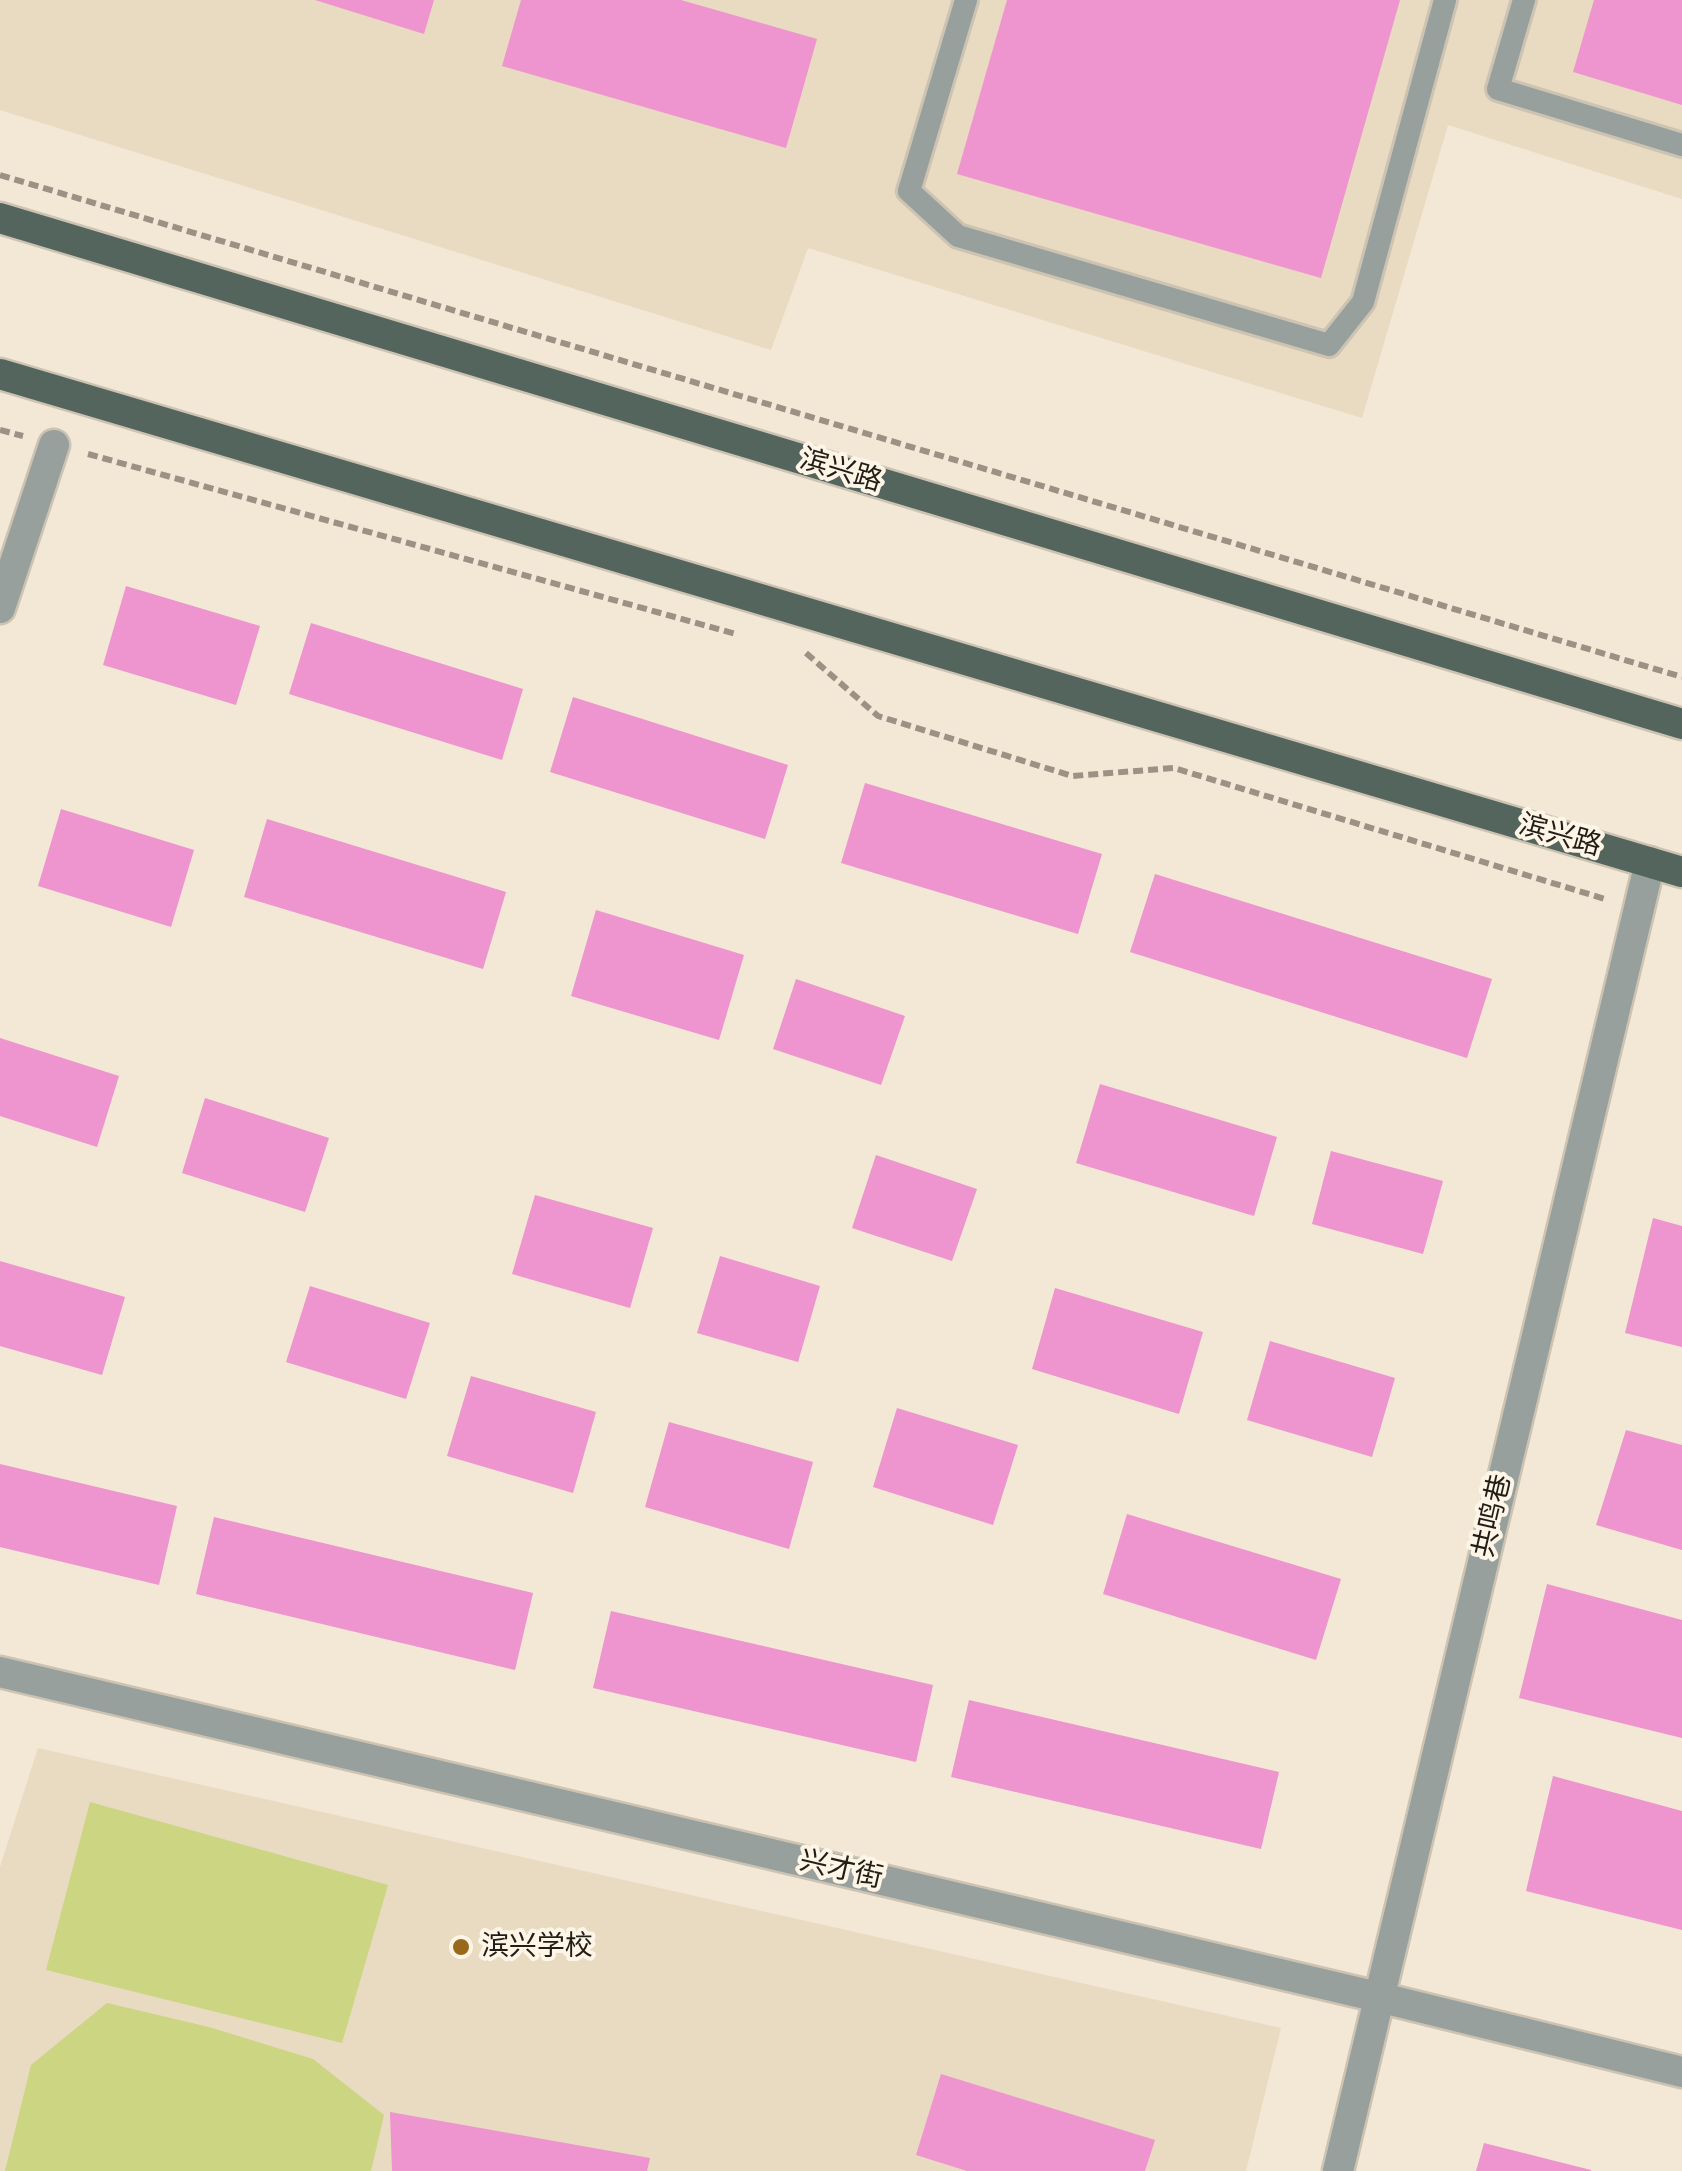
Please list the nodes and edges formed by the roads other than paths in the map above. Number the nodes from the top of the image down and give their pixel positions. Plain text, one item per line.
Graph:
1 (966, 0) edge
2 (1445, 0) edge
3 (1524, 0) edge
4 (1682, 146) edge
5 (0, 218) edge
6 (0, 374) edge
7 (54, 444) road end
8 (0, 608) edge
9 (1682, 724) edge
10 (1650, 862) junction
11 (1682, 872) edge
12 (0, 1672) edge
13 (1378, 1997) junction
14 (1682, 2072) edge
15 (1338, 2171) edge

1 - 2 lane
3 - 4 lane
5 - 9 main road, 滨兴路
6 - 10 main road, 滨兴路
7 - 8 street
10 - 11 main road, 滨兴路
10 - 13 street, 共鸣巷
12 - 13 street, 兴才街
13 - 14 street, 兴才街
13 - 15 street, 共鸣巷

